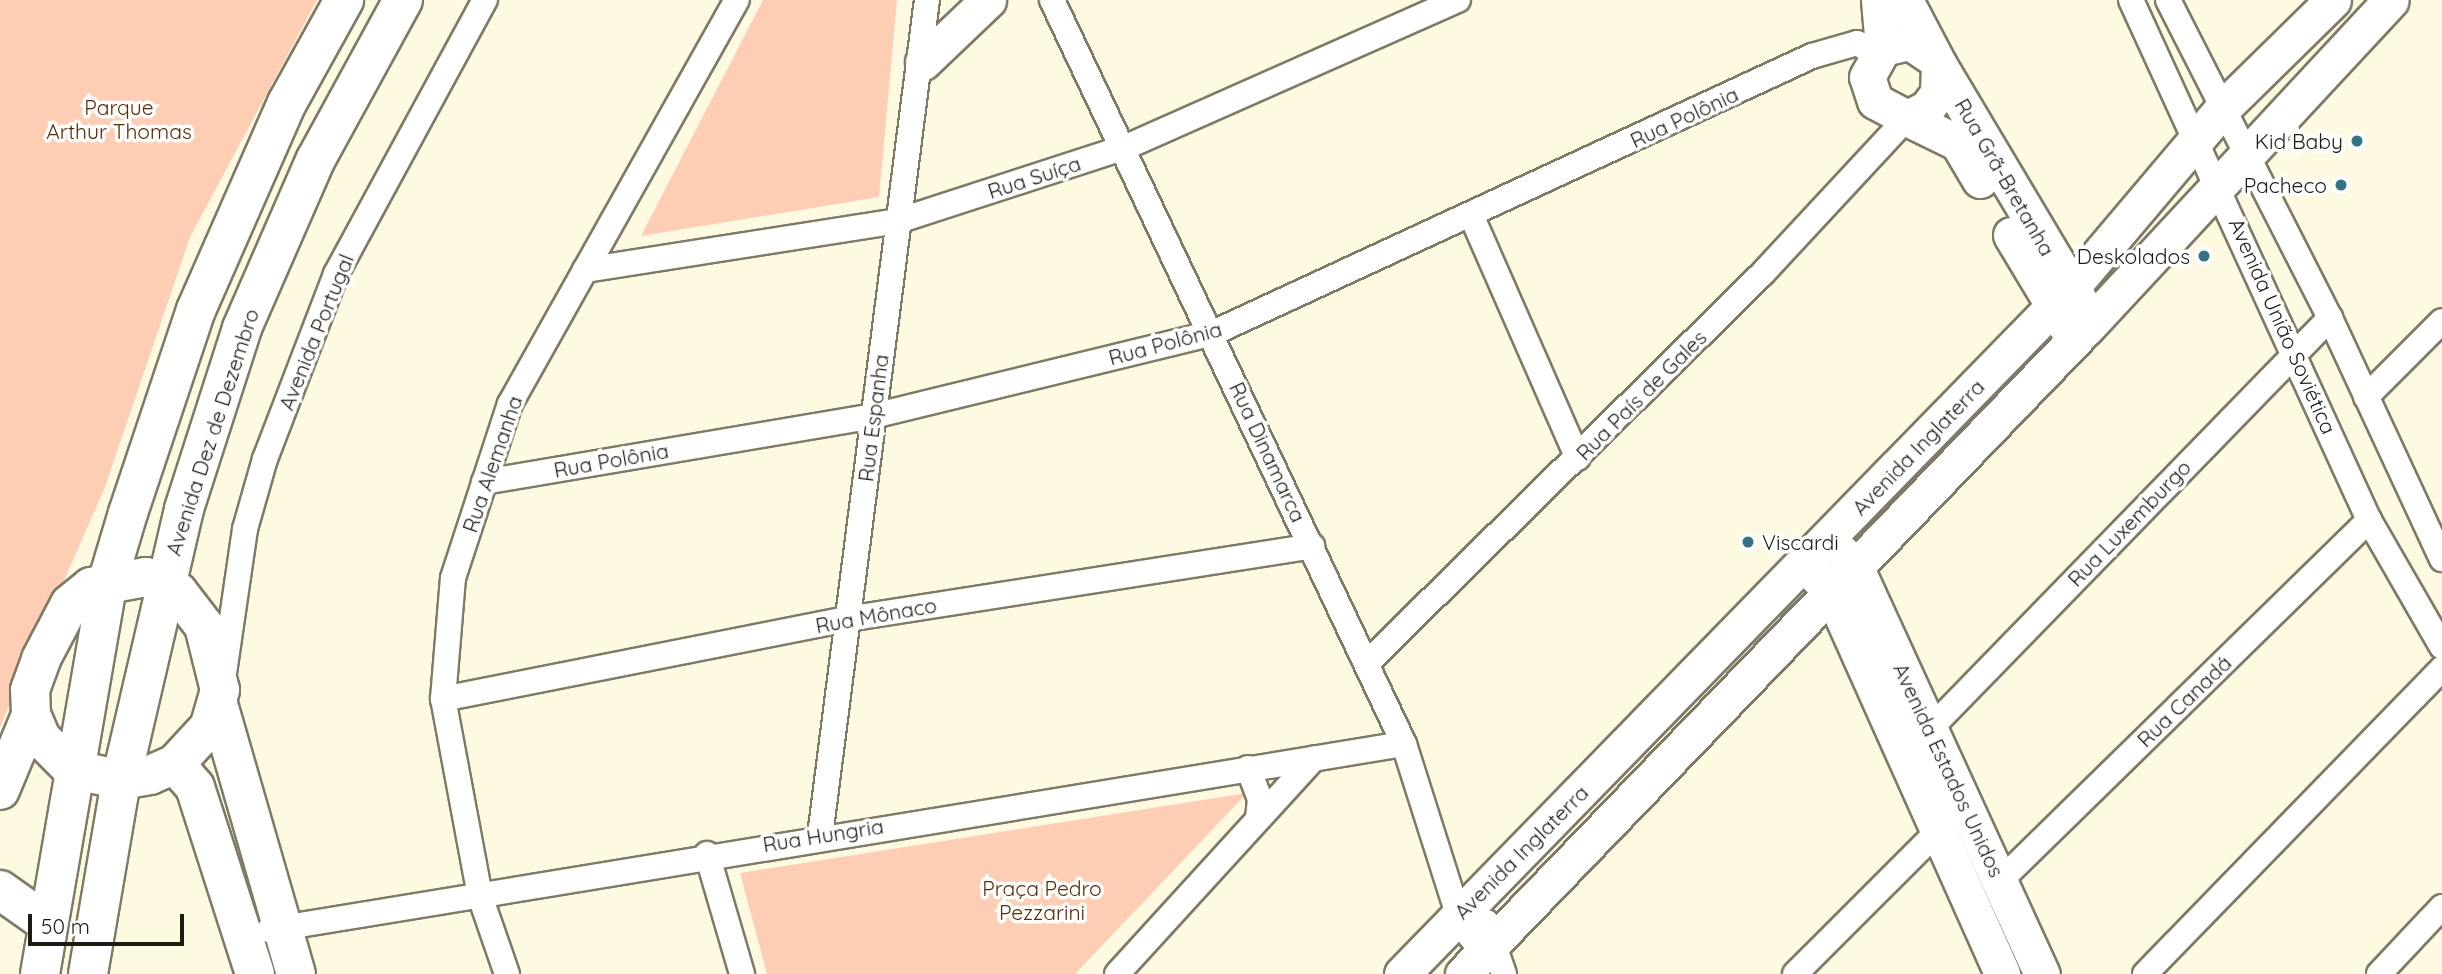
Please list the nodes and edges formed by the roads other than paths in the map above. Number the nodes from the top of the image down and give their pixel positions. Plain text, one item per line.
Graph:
1 (344, 0) edge
2 (403, 0) edge
3 (485, 0) edge
4 (737, 0) edge
5 (927, 0) edge
6 (988, 0) edge
7 (1052, 0) edge
8 (1458, 0) edge
9 (1879, 0) edge
10 (1905, 0) edge
11 (2131, 0) edge
12 (2168, 0) edge
13 (2333, 0) edge
14 (2391, 0) edge
15 (1880, 51) junction
16 (1937, 61) junction
17 (923, 62) junction
18 (2221, 110) junction
19 (1906, 118) junction
20 (2196, 139) junction
21 (1126, 147) junction
22 (2244, 153) junction
23 (2217, 180) junction
24 (1472, 217) junction
25 (898, 220) junction
26 (584, 270) junction
27 (2061, 298) junction
28 (2330, 318) junction
29 (2442, 321) edge
30 (2084, 329) junction
31 (1213, 333) junction
32 (2296, 351) junction
33 (2367, 397) junction
34 (873, 416) junction
35 (1578, 458) junction
36 (484, 482) junction
37 (2369, 520) junction
38 (1829, 540) junction
39 (1312, 546) junction
40 (2442, 559) edge
41 (1805, 565) junction
42 (1855, 566) junction
43 (108, 580) junction
44 (166, 583) junction
45 (1831, 591) junction
46 (847, 619) junction
47 (2442, 648) edge
48 (1367, 663) junction
49 (2442, 669) edge
50 (219, 697) junction
51 (443, 699) junction
52 (31, 715) junction
53 (1930, 729) junction
54 (1405, 744) junction
55 (1314, 758) junction
56 (174, 764) junction
57 (1248, 768) junction
58 (72, 769) junction
59 (121, 780) junction
60 (0, 790) edge
61 (0, 800) edge
62 (1258, 819) junction
63 (1938, 831) junction
64 (820, 836) junction
65 (707, 854) junction
66 (2000, 881) junction
67 (0, 890) edge
68 (480, 896) junction
69 (2442, 907) edge
70 (1460, 913) junction
71 (47, 923) junction
72 (283, 928) junction
73 (244, 934) junction
74 (1498, 960) edge
75 (40, 974) edge
76 (88, 974) edge
77 (255, 974) edge
78 (296, 974) edge
79 (507, 974) edge
80 (742, 974) edge
81 (1117, 974) edge
82 (1402, 974) edge
83 (1463, 974) edge
84 (1795, 974) edge
85 (2002, 974) edge
86 (2042, 974) edge
87 (2145, 974) edge
88 (2379, 974) edge

1 - 43 main road
2 - 44 main road, Avenida Dez de Dezembro
3 - 50 street, Avenida Portugal
4 - 26 street, Rua Alemanha
5 - 17 street, Rua Espanha
6 - 17 main road
7 - 21 street, Rua Dinamarca
8 - 21 street, Rua Suíça
9 - 15 main road
10 - 16 main road, Rua Grã-Bretanha
11 - 20 street, Avenida União Soviética
12 - 18 street, Avenida União Soviética
13 - 18 main road, Avenida Inglaterra
14 - 22 main road, Avenida Inglaterra
15 - 16 main road
15 - 19 main road
15 - 24 street, Rua Polônia
16 - 19 main road
16 - 27 main road, Rua Grã-Bretanha
17 - 25 street, Rua Espanha
18 - 20 main road, Avenida Inglaterra
18 - 22 street, Avenida União Soviética
19 - 27 main road, Rua Grã-Bretanha
19 - 35 street, Rua País de Gales
20 - 23 street, Avenida União Soviética
20 - 27 main road, Avenida Inglaterra
21 - 25 street, Rua Suíça
21 - 31 street, Rua Dinamarca
22 - 23 main road, Avenida Inglaterra
22 - 28 street, Avenida União Soviética
23 - 30 main road, Avenida Inglaterra
23 - 32 street, Avenida União Soviética
24 - 31 street, Rua Polônia
24 - 35 street
25 - 26 street, Rua Suíça
25 - 34 street, Rua Espanha
26 - 36 street, Rua Alemanha
27 - 30 main road
27 - 38 main road, Avenida Inglaterra
28 - 32 street, Rua Luxemburgo
28 - 33 street, Avenida União Soviética
29 - 33 street
30 - 42 main road, Avenida Inglaterra
31 - 34 street, Rua Polônia
31 - 39 street, Rua Dinamarca
32 - 37 street, Avenida União Soviética
32 - 53 street, Rua Luxemburgo
33 - 40 street, Avenida União Soviética
34 - 36 street, Rua Polônia
34 - 46 street, Rua Espanha
35 - 48 street, Rua País de Gales
36 - 51 street, Rua Alemanha
37 - 47 street, Avenida União Soviética
37 - 66 street, Rua Canadá
38 - 41 main road, Avenida Inglaterra
38 - 42 main road
39 - 46 street, Rua Mônaco
39 - 48 street, Rua Dinamarca
41 - 45 main road
41 - 70 main road, Avenida Inglaterra
42 - 45 main road, Avenida Inglaterra
42 - 53 main road, Avenida Estados Unidos
43 - 44 main road
43 - 52 main road
43 - 58 main road
44 - 50 main road
44 - 59 main road, Avenida Dez de Dezembro
45 - 63 main road, Avenida Estados Unidos
45 - 74 main road, Avenida Inglaterra
46 - 51 street, Rua Mônaco
46 - 64 street, Rua Espanha
48 - 54 street, Rua Dinamarca
49 - 87 street
50 - 56 main road
50 - 72 main road, Avenida Portugal
51 - 68 street, Rua Alemanha
52 - 58 main road
52 - 60 main road
53 - 66 main road, Avenida Estados Unidos
54 - 55 street, Rua Hungria
54 - 70 street, Rua Dinamarca
55 - 57 street, Rua Hungria
55 - 62 street
56 - 59 main road
56 - 73 main road
57 - 62 street
57 - 64 street, Rua Hungria
58 - 59 main road
58 - 61 main road
58 - 71 main road
59 - 76 main road, Avenida Dez de Dezembro
62 - 81 street
63 - 84 street
63 - 85 main road, Avenida Estados Unidos
64 - 65 street, Rua Hungria
65 - 68 street, Rua Hungria
65 - 80 street
66 - 86 main road, Avenida Estados Unidos
67 - 71 main road
68 - 72 street, Rua Hungria
68 - 79 street, Rua Alemanha
69 - 88 street
70 - 74 street, Rua Dinamarca
70 - 82 main road, Avenida Inglaterra
71 - 75 main road
72 - 73 street, Rua Hungria
72 - 78 main road, Avenida Portugal
73 - 77 main road
74 - 83 main road, Avenida Inglaterra

